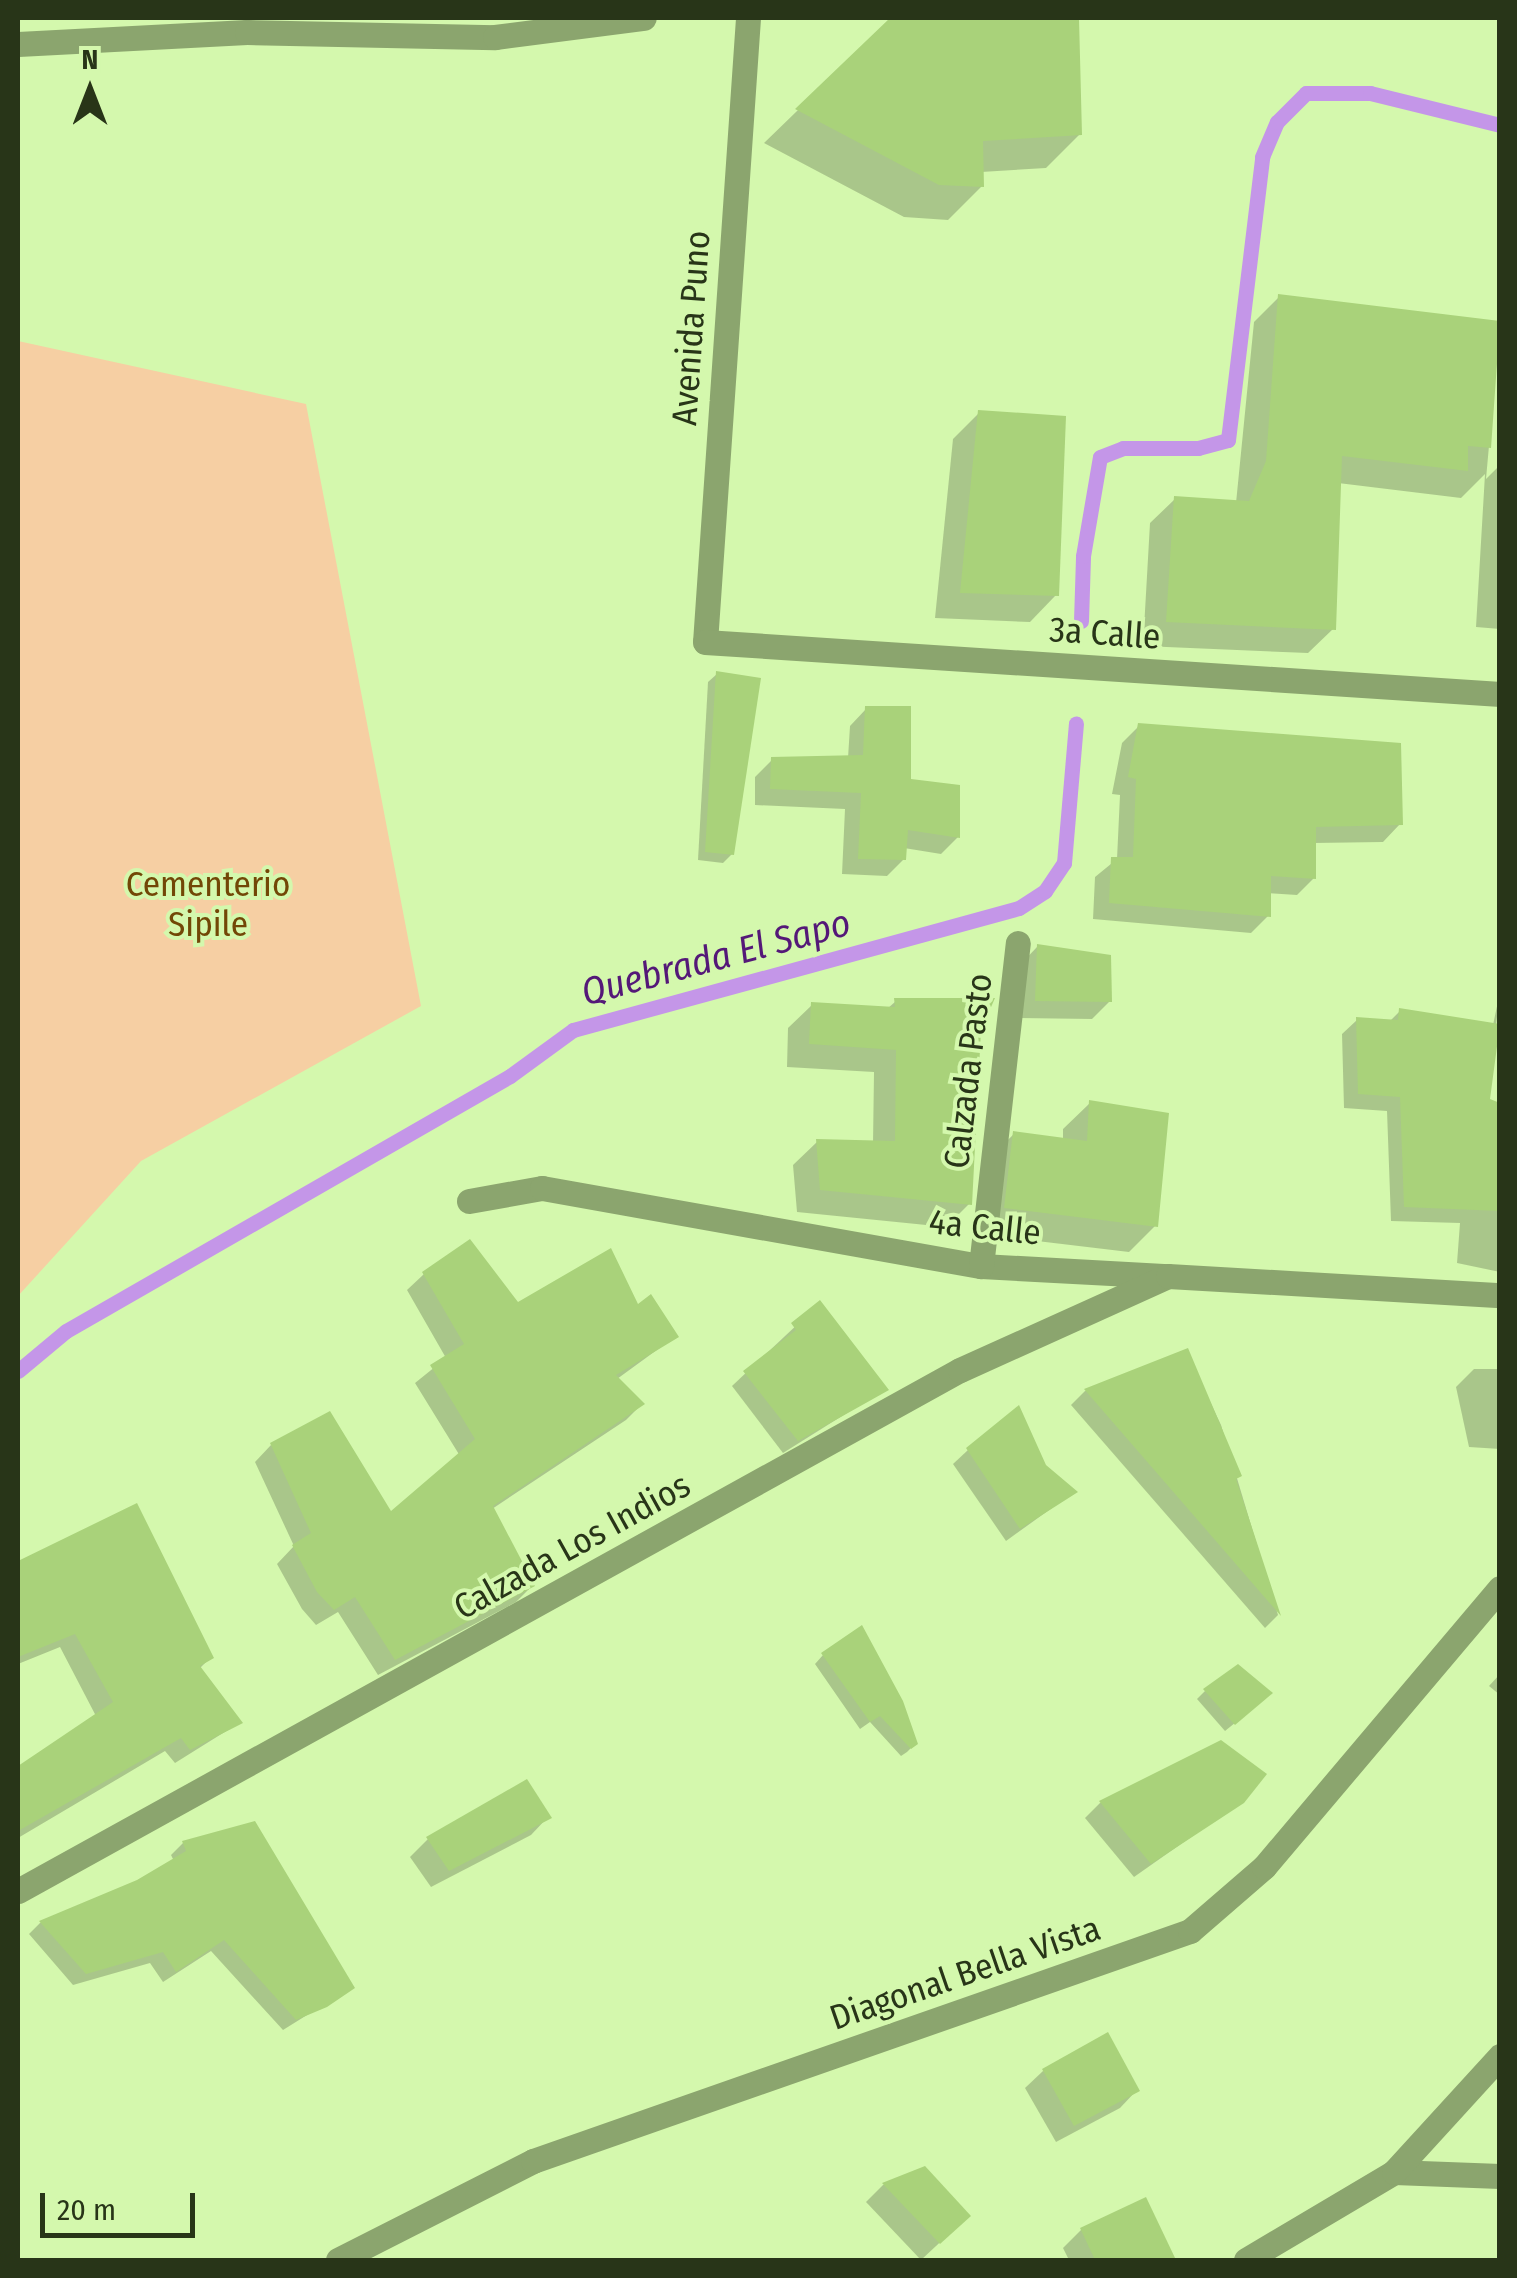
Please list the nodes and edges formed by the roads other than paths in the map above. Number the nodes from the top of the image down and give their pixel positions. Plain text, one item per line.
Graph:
1 (644, 18) edge
2 (748, 18) edge
3 (18, 44) edge
4 (705, 642) joint
5 (1500, 694) edge
6 (1018, 943) dead end
7 (469, 1201) dead end
8 (981, 1266) junction
9 (1168, 1276) junction
10 (1500, 1295) edge
11 (1500, 1588) edge
12 (18, 1890) edge
13 (1500, 2056) edge
14 (1394, 2172) junction
15 (1500, 2176) edge
16 (338, 2260) edge
17 (1246, 2260) edge

1 - 3 street
2 - 4 street, Avenida Puno
4 - 5 street, 3a Calle
6 - 8 street, Calzada Pasto
7 - 8 street, 4a Calle
8 - 9 street, 4a Calle
9 - 10 street, 4a Calle
9 - 12 street, Calzada Los Indios
11 - 16 street, Diagonal Bella Vista
13 - 14 street
14 - 15 street
14 - 17 street

